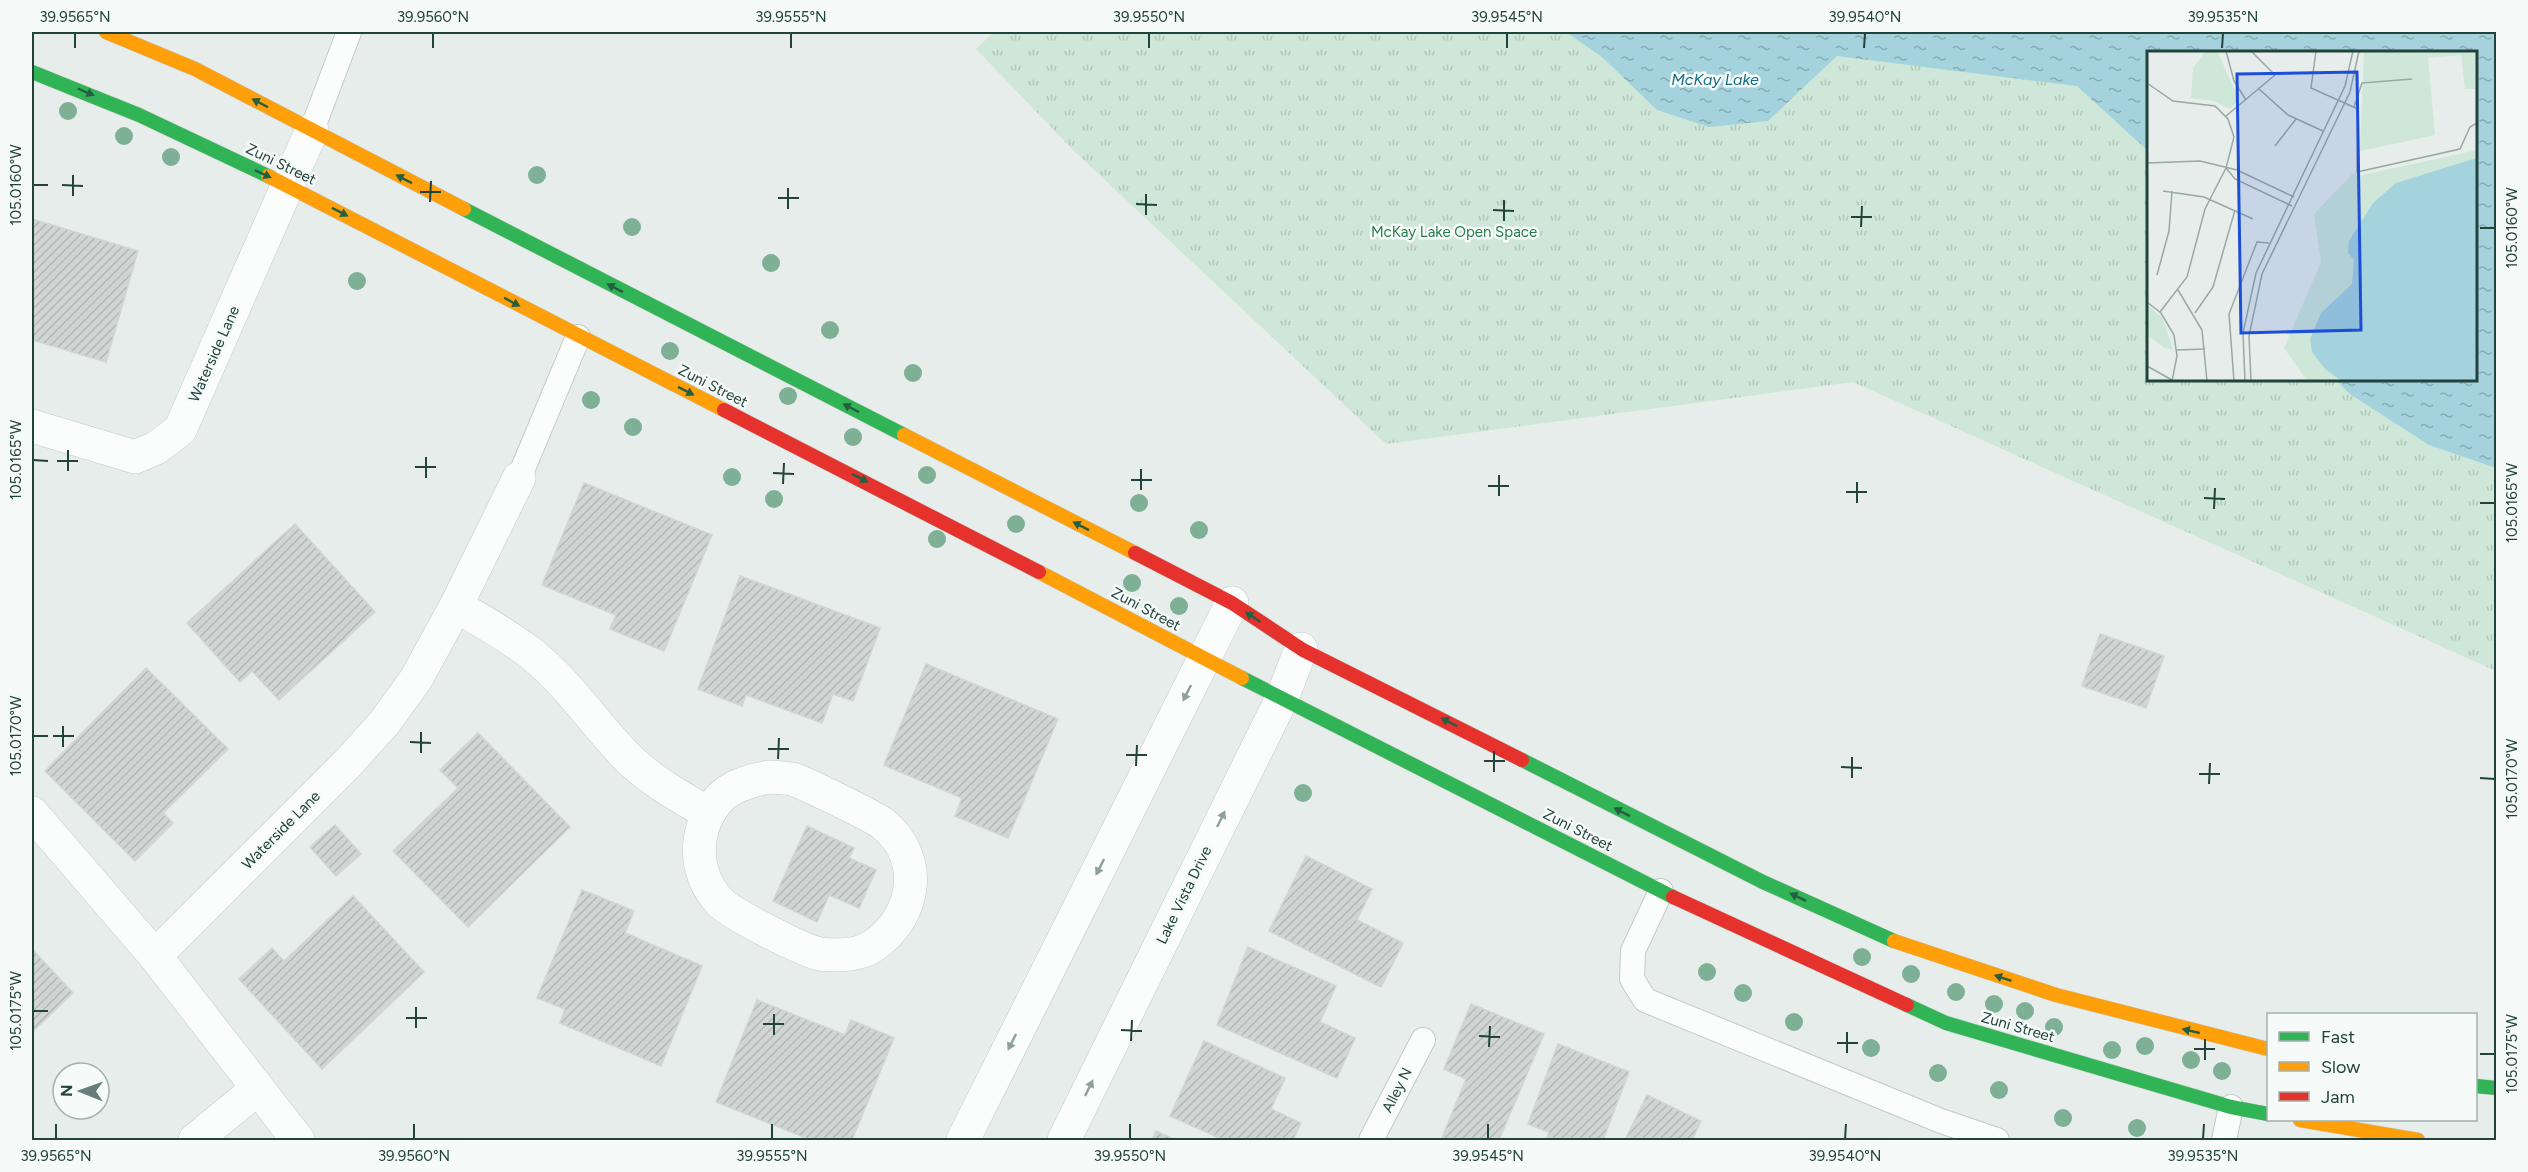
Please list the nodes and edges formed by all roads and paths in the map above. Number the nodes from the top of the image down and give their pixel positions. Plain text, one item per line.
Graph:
1 (106, 32) edge
2 (349, 32) edge
3 (32, 72) edge
4 (312, 130) junction
5 (288, 185) junction
6 (578, 337) junction
7 (32, 426) edge
8 (519, 478) joint
9 (1232, 603) junction
10 (456, 606) junction
11 (1301, 649) junction
12 (1205, 659) junction
13 (1282, 698) junction
14 (32, 813) edge
15 (708, 813) junction
16 (1661, 891) junction
17 (154, 956) junction
18 (1423, 1040) dead end
19 (2267, 1050) edge
20 (2477, 1086) edge
21 (2496, 1088) edge
22 (257, 1089) junction
23 (2231, 1107) junction
24 (2267, 1114) edge
25 (2311, 1121) edge
26 (195, 1140) edge
27 (298, 1140) edge
28 (963, 1140) edge
29 (1064, 1140) edge
30 (1371, 1140) edge
31 (1997, 1140) edge
32 (2224, 1140) edge
33 (2418, 1140) edge

4 -> 1 main road
2 - 4 lane
3 -> 5 main road, Zuni Street
4 - 5 street, Waterside Lane
9 -> 4 main road
5 -> 6 main road, Zuni Street
5 - 7 street, Waterside Lane
6 - 8 lane
6 -> 12 main road, Zuni Street
8 - 10 street, Waterside Lane
11 -> 9 main road
9 - 12 street
10 - 15 street
10 - 17 street, Waterside Lane
11 - 13 street, Lake Vista Drive
19 -> 11 main road
12 - 13 main road, Zuni Street
12 -> 28 street
13 - 16 main road, Zuni Street
29 -> 13 street, Lake Vista Drive
14 - 17 street
15 - 15 street
16 - 23 main road, Zuni Street
16 - 31 lane
17 - 22 street
18 - 30 lane, Alley N
20 - 21 main road
22 - 26 street
22 - 27 street
23 - 24 main road, Zuni Street
23 - 32 lane
25 - 33 main road

